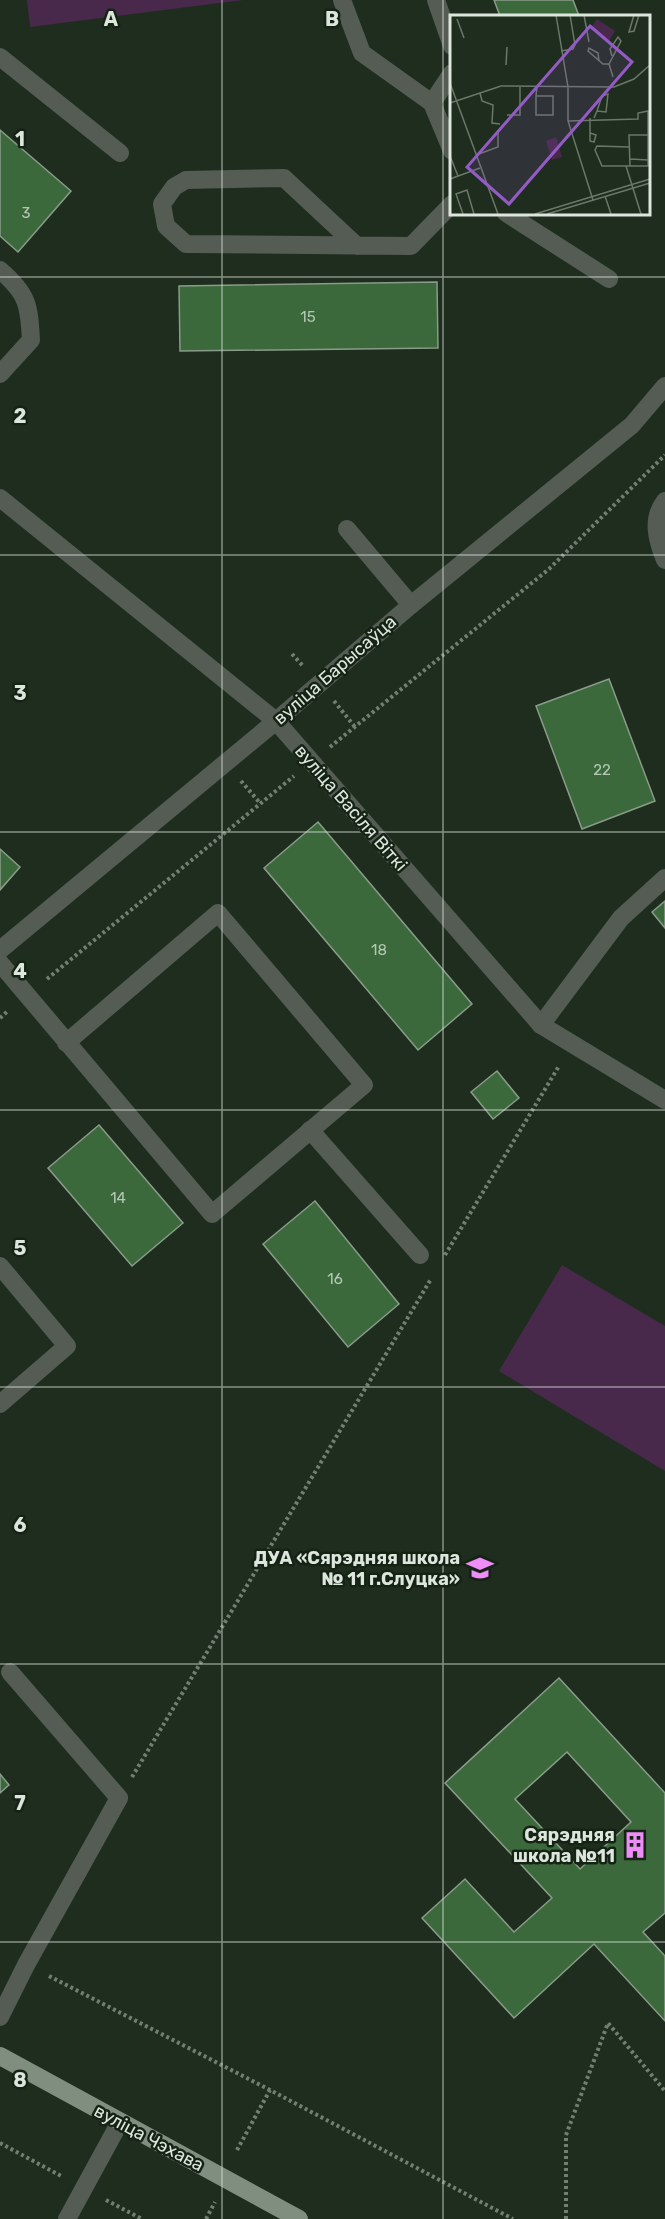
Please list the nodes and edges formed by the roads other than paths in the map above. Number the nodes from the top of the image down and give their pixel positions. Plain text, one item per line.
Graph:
1 (342, 0) edge
2 (436, 0) edge
3 (450, 40) edge
4 (0, 57) edge
5 (450, 76) edge
6 (432, 103) junction
7 (450, 146) edge
8 (120, 153) dead end
9 (450, 206) edge
10 (508, 214) edge
11 (357, 246) junction
12 (0, 270) edge
13 (609, 279) dead end
14 (0, 374) edge
15 (665, 386) edge
16 (0, 498) edge
17 (665, 501) edge
18 (347, 529) dead end
19 (665, 560) edge
20 (411, 604) junction
21 (276, 721) junction
22 (665, 878) edge
23 (0, 950) edge
24 (0, 963) edge
25 (541, 1025) junction
26 (66, 1043) junction
27 (665, 1100) edge
28 (310, 1130) junction
29 (420, 1255) dead end
30 (0, 1266) edge
31 (0, 1404) edge
32 (10, 1672) dead end
33 (0, 2017) edge
34 (0, 2056) edge
35 (120, 2122) junction
36 (67, 2219) edge
37 (299, 2219) edge

1 - 6 street
2 - 3 street
4 - 8 street
5 - 6 street
6 - 7 street
9 - 11 street
10 - 13 street
11 - 11 street
12 - 14 street
15 - 20 street, вуліца Барысаўца
16 - 21 street, вуліца Васіля Віткі
17 - 19 street
18 - 20 street
20 - 21 street, вуліца Барысаўца
21 - 23 street, вуліца Барысаўца
21 - 25 street, вуліца Васіля Віткі
22 - 25 street
24 - 26 street
25 - 27 street, вуліца Васіля Віткі
26 - 28 street
26 - 28 street
28 - 29 street
30 - 31 street
32 - 33 street
34 - 35 main road, вуліца Чэхава
35 - 36 street
35 - 37 main road, вуліца Чэхава

